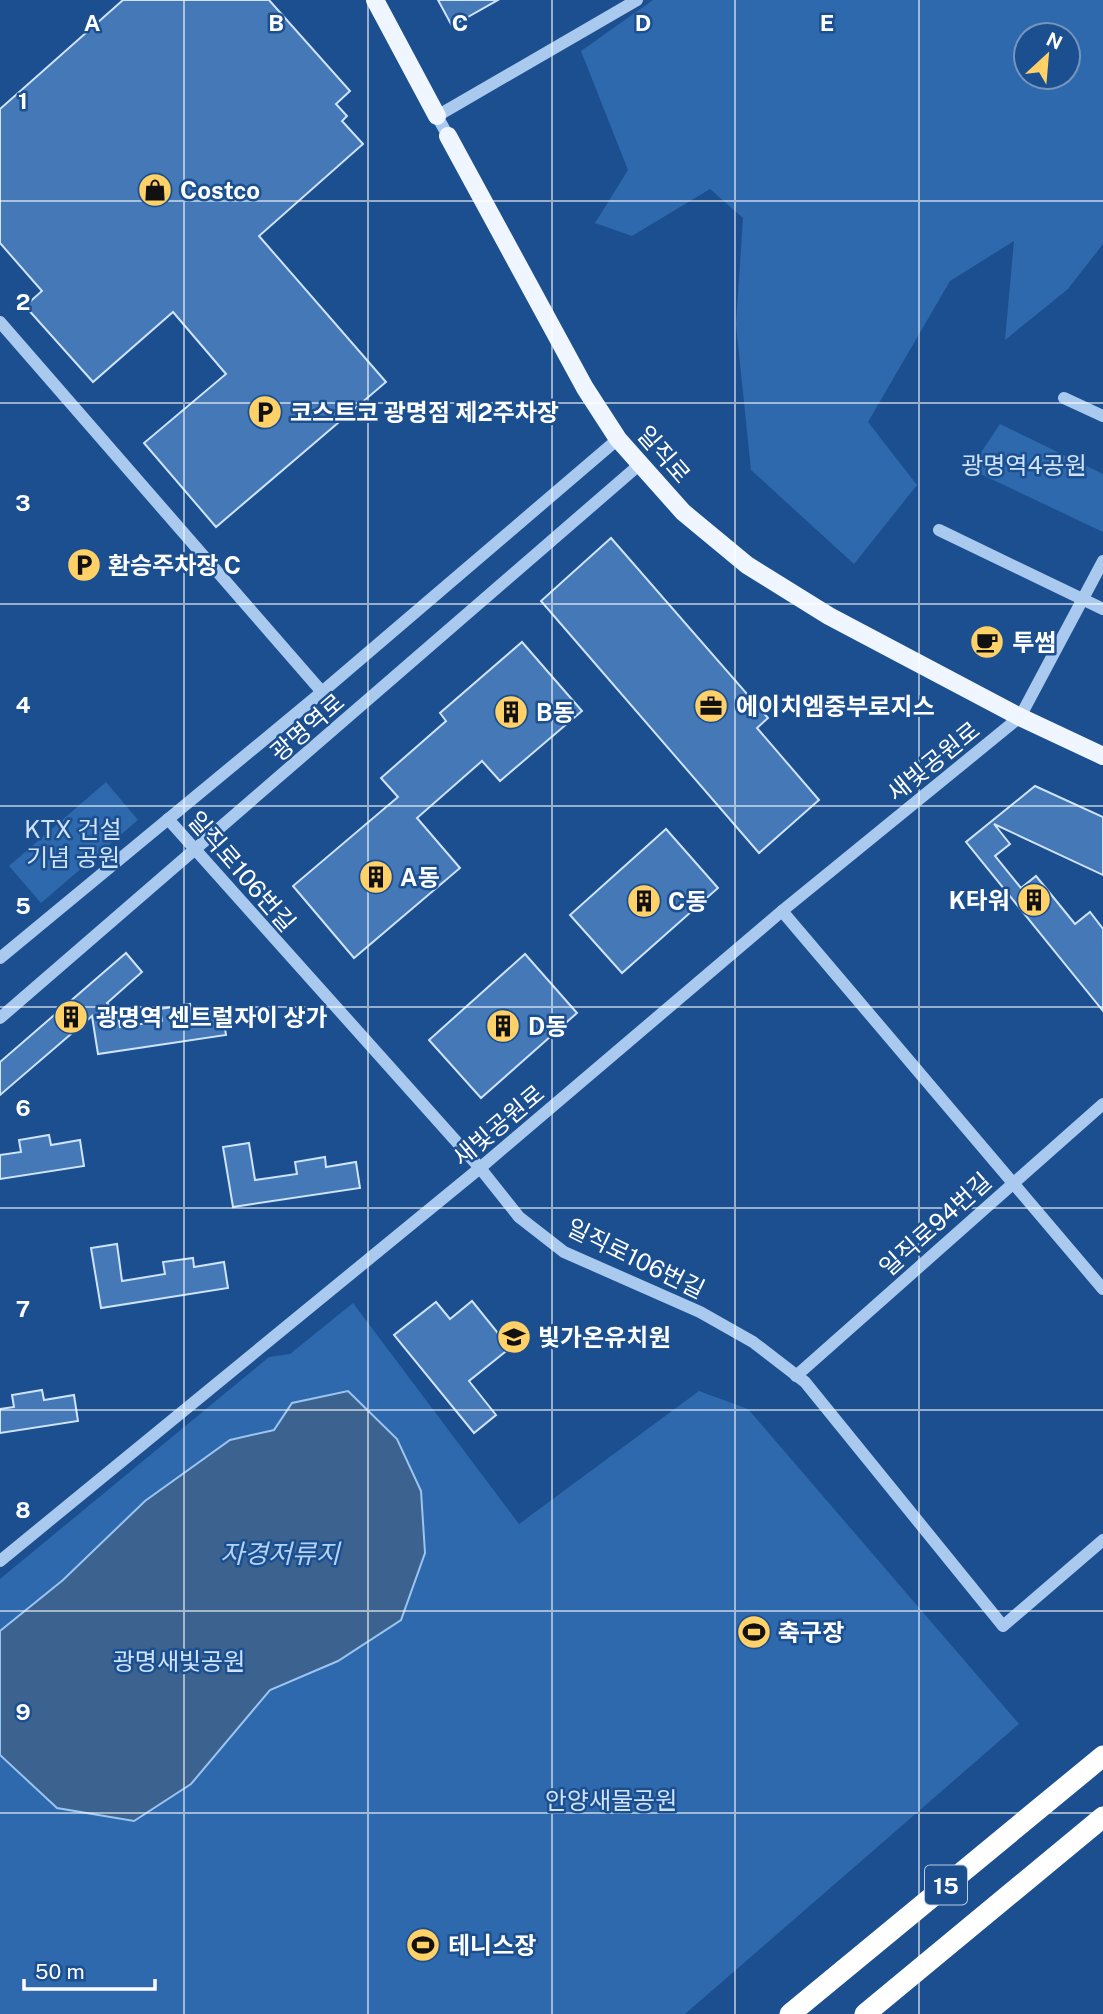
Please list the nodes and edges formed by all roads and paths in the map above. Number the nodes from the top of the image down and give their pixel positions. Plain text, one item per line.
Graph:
1 (375, 0) edge
2 (637, 0) edge
3 (437, 116) junction
4 (448, 136) joint
5 (0, 322) edge
6 (1064, 398) dead end
7 (1103, 416) edge
8 (618, 439) junction
9 (639, 464) junction
10 (939, 530) dead end
11 (1103, 561) edge
12 (1084, 600) junction
13 (1103, 609) edge
14 (322, 692) junction
15 (1020, 717) junction
16 (1103, 756) edge
17 (168, 819) junction
18 (195, 852) junction
19 (782, 911) junction
20 (0, 958) edge
21 (0, 1018) edge
22 (1103, 1104) edge
23 (480, 1168) junction
24 (1014, 1182) junction
25 (1103, 1289) edge
26 (796, 1376) junction
27 (1103, 1540) edge
28 (0, 1561) edge
29 (1103, 1756) edge
30 (1103, 1817) edge
31 (790, 2014) edge
32 (865, 2014) edge

1 - 3 main road, 일직로
2 - 3 street
3 - 4 street, 일직로
4 - 8 main road, 일직로
5 - 14 street
6 - 7 street
8 - 9 main road, 일직로
8 - 14 street, 광명역로
9 - 15 main road, 일직로
9 - 18 street, 광명역로
10 - 12 street
11 - 12 street
12 - 13 street
12 - 15 street
14 - 17 street, 광명역로
15 - 16 main road, 일직로
15 - 19 street, 새빛공원로
17 - 18 street, 일직로106번길
17 - 20 street, 광명역로
18 - 21 street, 광명역로
18 - 23 street, 일직로106번길
19 - 23 street, 새빛공원로
19 - 24 street
22 - 24 street, 일직로94번길
23 - 26 street, 일직로106번길
23 - 28 street, 새빛공원로
24 - 25 street
24 - 26 street, 일직로94번길
26 - 27 street, 일직로106번길
29 - 31 highway, 15
30 - 32 highway, 15

